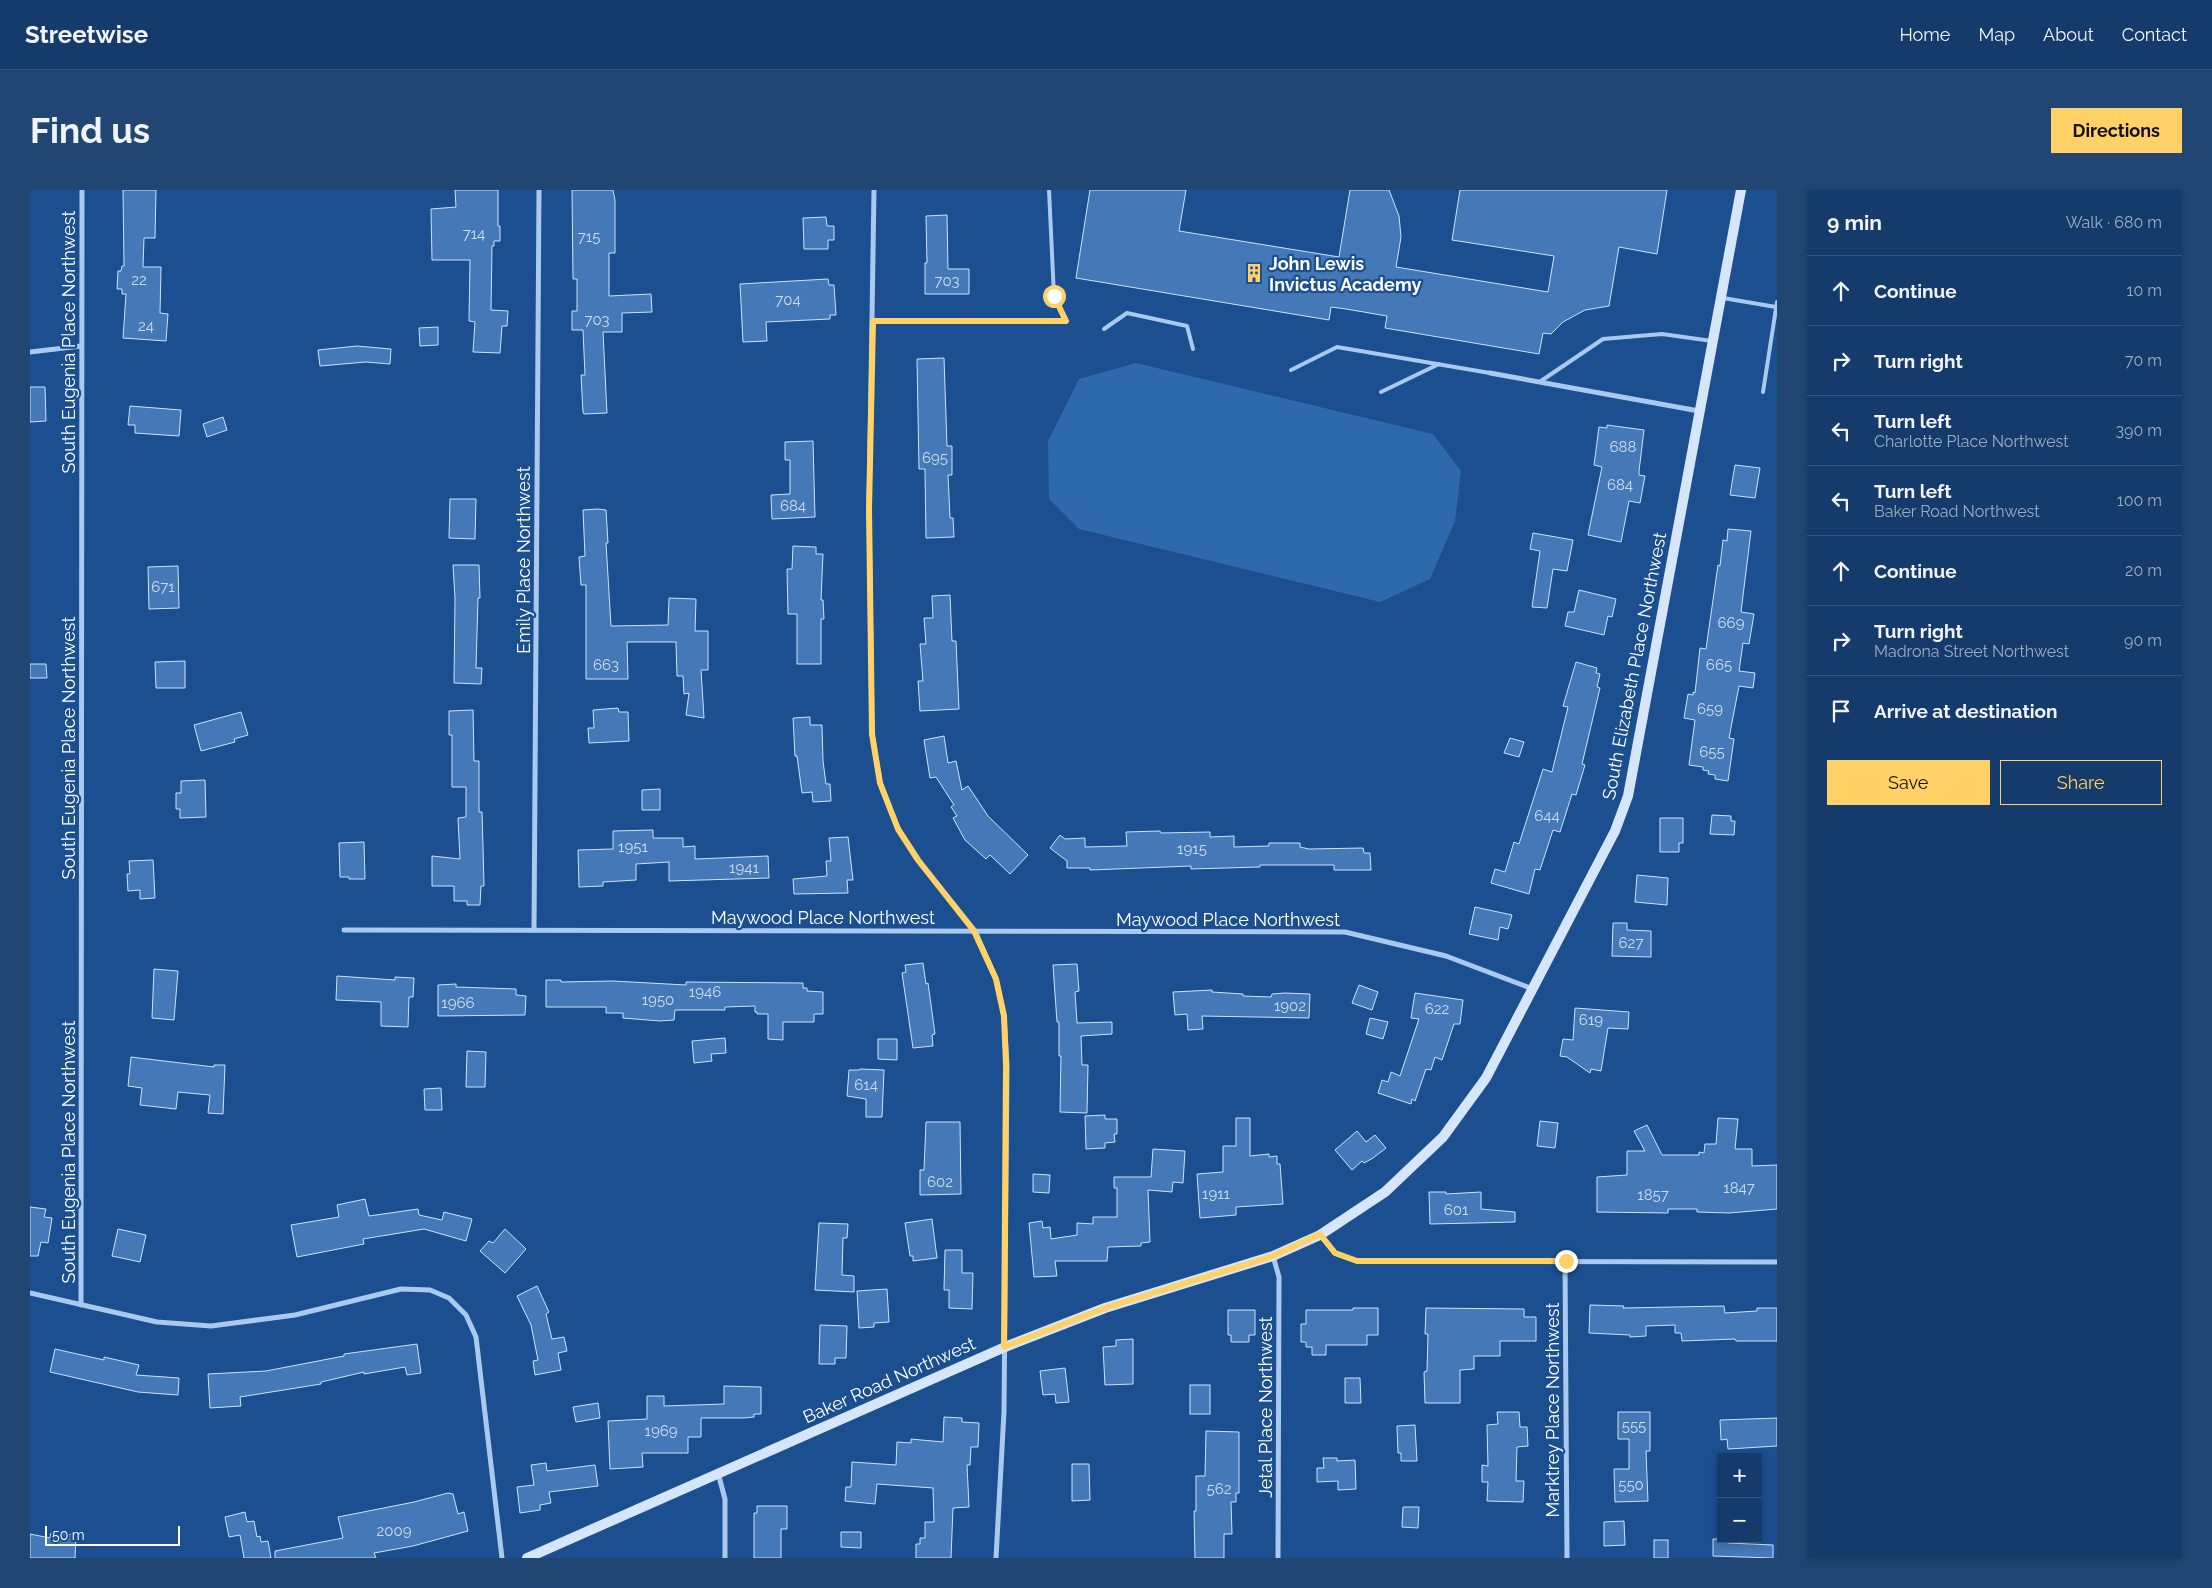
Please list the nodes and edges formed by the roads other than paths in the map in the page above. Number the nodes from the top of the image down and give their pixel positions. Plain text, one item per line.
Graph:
1 (82, 190) edge
2 (539, 190) edge
3 (874, 190) edge
4 (1050, 190) edge
5 (1740, 190) edge
6 (1720, 297) junction
7 (1777, 304) edge
8 (873, 321) junction
9 (1104, 329) dead end
10 (1712, 341) junction
11 (82, 346) junction
12 (1193, 349) dead end
13 (30, 352) edge
14 (1439, 364) junction
15 (1291, 370) dead end
16 (1490, 373) joint
17 (1541, 381) junction
18 (1381, 392) dead end
19 (1763, 392) dead end
20 (1699, 411) junction
21 (344, 930) dead end
22 (534, 930) junction
23 (974, 931) junction
24 (1533, 989) junction
25 (1320, 1234) junction
26 (1273, 1256) junction
27 (1566, 1261) junction
28 (1777, 1262) edge
29 (30, 1293) edge
30 (81, 1305) junction
31 (1004, 1347) junction
32 (718, 1473) junction
33 (502, 1558) edge
34 (527, 1558) edge
35 (725, 1558) edge
36 (996, 1558) edge
37 (1278, 1558) edge
38 (1567, 1558) edge

1 - 11 street, South Eugenia Place Northwest
2 - 22 street, Emily Place Northwest
3 - 8 street
4 - 8 lane
5 - 6 street, South Elizabeth Place Northwest
6 - 7 lane
6 - 10 street, South Elizabeth Place Northwest
7 - 19 lane
8 - 23 street
9 - 12 lane
10 - 17 lane
10 - 20 street, South Elizabeth Place Northwest
11 - 13 street
11 - 30 street, South Eugenia Place Northwest
14 - 15 lane
14 - 16 lane
14 - 18 lane
16 - 17 street
17 - 20 street
20 - 24 street, South Elizabeth Place Northwest
21 - 22 street, Maywood Place Northwest
22 - 23 street, Maywood Place Northwest
23 - 24 street, Maywood Place Northwest
23 - 31 street
24 - 25 street, South Elizabeth Place Northwest
25 - 26 street, South Elizabeth Place Northwest
25 - 27 street
26 - 31 street, Baker Road Northwest
26 - 37 street, Jetal Place Northwest
27 - 28 street
27 - 38 street, Marktrey Place Northwest
29 - 30 street
30 - 33 street
31 - 32 street, Baker Road Northwest
31 - 36 street
32 - 34 street, Baker Road Northwest
32 - 35 street

